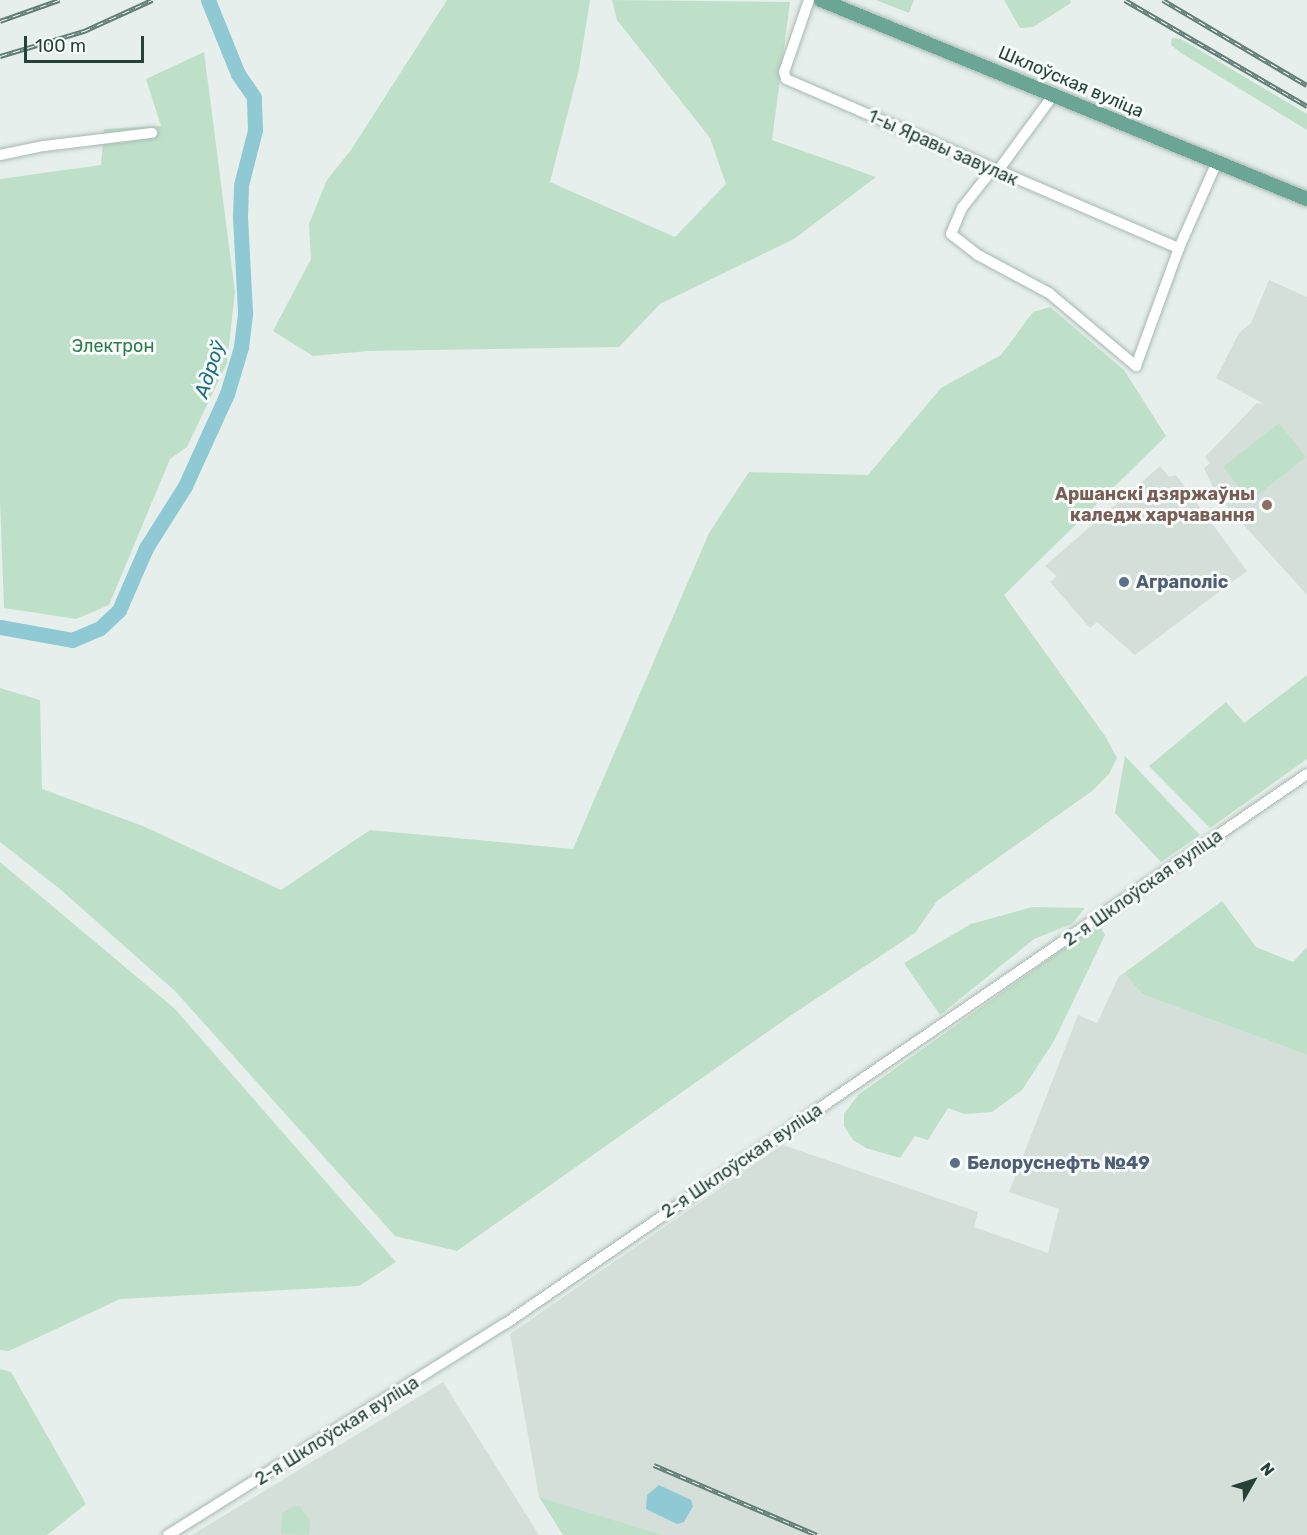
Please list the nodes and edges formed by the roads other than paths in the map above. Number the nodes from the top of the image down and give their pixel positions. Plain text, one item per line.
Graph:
1 (809, 0) edge
2 (821, 0) edge
3 (1054, 94) junction
4 (152, 133) dead end
5 (0, 155) edge
6 (1217, 162) junction
7 (994, 171) junction
8 (1307, 199) edge
9 (1179, 248) junction
10 (1307, 774) edge
11 (168, 1535) edge

1 - 7 street, 1-ы Яравы завулак
2 - 3 main road, Шклоўская вуліца
3 - 6 main road, Шклоўская вуліца
3 - 7 street
4 - 5 street
6 - 8 main road, Шклоўская вуліца
6 - 9 street
7 - 9 street, 1-ы Яравы завулак
7 - 9 street
10 - 11 street, 2-я Шклоўская вуліца

